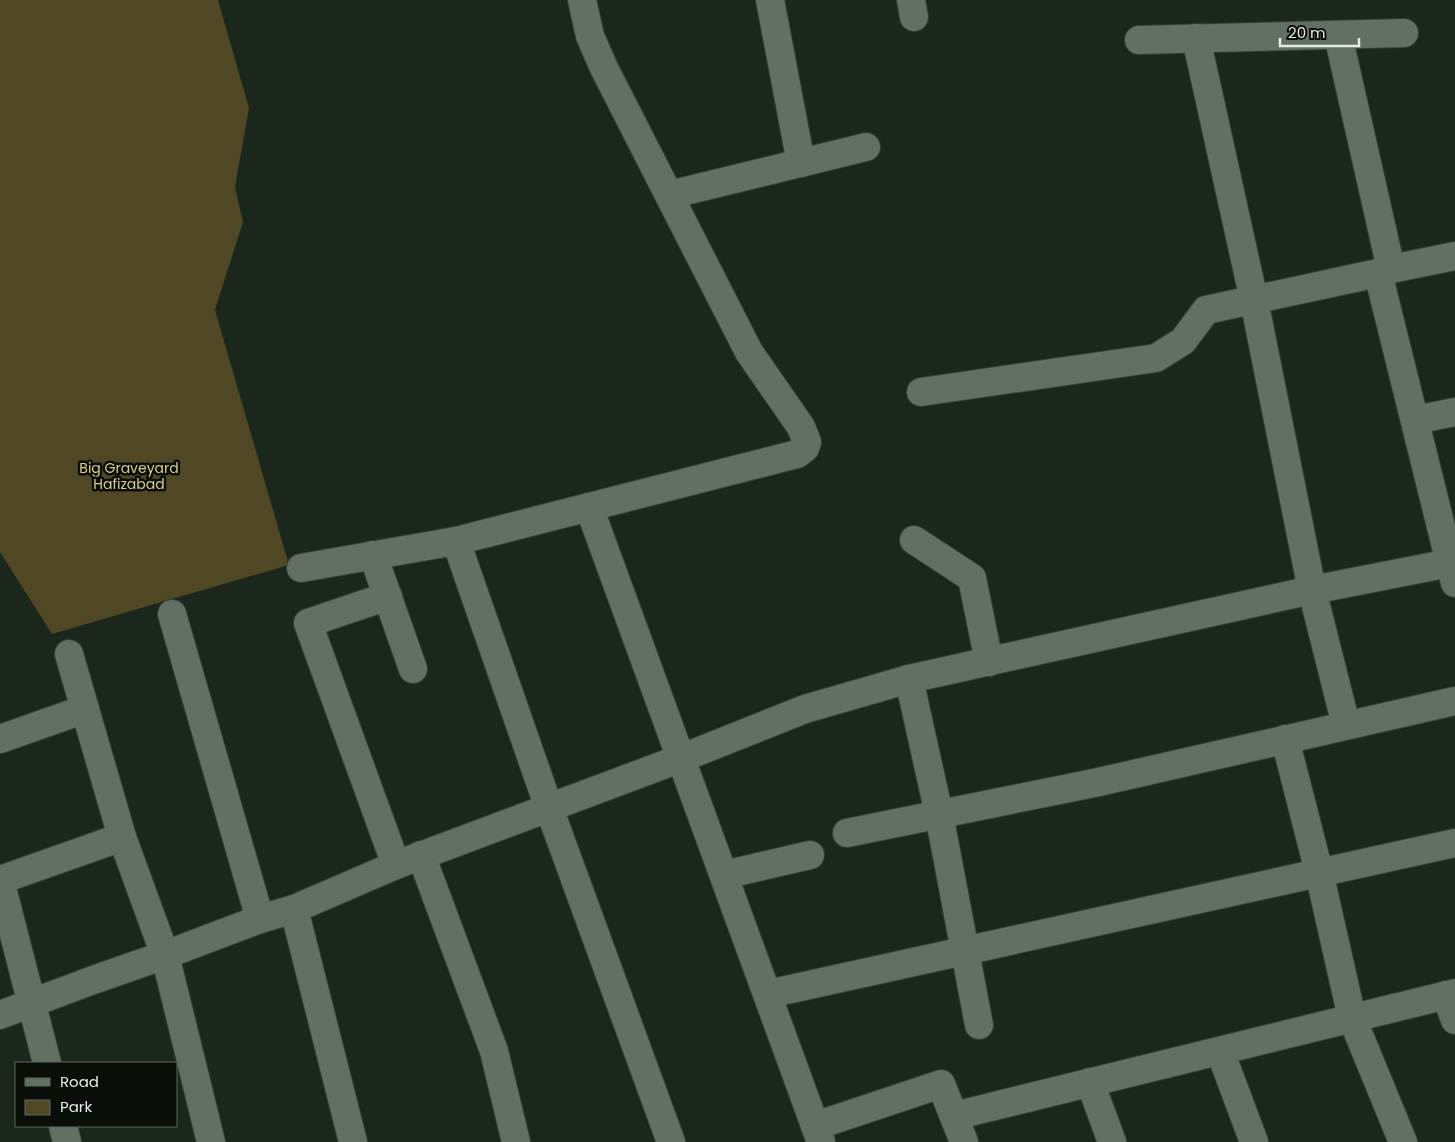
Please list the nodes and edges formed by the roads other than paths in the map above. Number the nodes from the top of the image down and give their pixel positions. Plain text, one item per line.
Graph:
1 (582, 0) edge
2 (770, 0) edge
3 (1404, 33) dead end
4 (1338, 35) junction
5 (1196, 38) junction
6 (1139, 40) dead end
7 (866, 147) dead end
8 (801, 163) junction
9 (669, 195) junction
10 (1455, 256) edge
11 (1385, 271) junction
12 (1254, 300) junction
13 (921, 392) dead end
14 (1455, 412) edge
15 (1415, 420) junction
16 (589, 507) junction
17 (914, 540) dead end
18 (456, 541) junction
19 (373, 555) junction
20 (301, 568) dead end
21 (1454, 569) edge
22 (1312, 590) junction
23 (388, 596) junction
24 (172, 614) dead end
25 (69, 654) dead end
26 (989, 662) junction
27 (413, 669) dead end
28 (909, 679) junction
29 (1455, 702) edge
30 (85, 709) junction
31 (1346, 725) junction
32 (0, 739) edge
33 (1286, 739) junction
34 (682, 758) junction
35 (549, 808) junction
36 (939, 814) junction
37 (847, 833) dead end
38 (122, 837) junction
39 (1455, 842) edge
40 (421, 855) junction
41 (810, 855) dead end
42 (396, 865) junction
43 (1319, 872) junction
44 (724, 875) junction
45 (0, 880) edge
46 (294, 909) junction
47 (260, 919) junction
48 (965, 950) junction
49 (165, 956) junction
50 (768, 994) junction
51 (33, 1003) junction
52 (1452, 1003) edge
53 (0, 1015) edge
54 (1352, 1018) junction
55 (979, 1025) dead end
56 (1220, 1051) junction
57 (47, 1062) edge
58 (1090, 1082) junction
59 (954, 1116) junction
60 (63, 1127) edge
61 (818, 1134) edge
62 (66, 1142) edge
63 (211, 1142) edge
64 (354, 1142) edge
65 (516, 1142) edge
66 (671, 1142) edge
67 (964, 1142) edge
68 (1112, 1142) edge
69 (1254, 1142) edge
70 (1403, 1142) edge

1 - 9 street
2 - 8 street
3 - 4 street
4 - 5 street
4 - 11 street
5 - 6 street
5 - 12 street
7 - 8 street
8 - 9 street
9 - 16 street
10 - 11 street
11 - 12 street
11 - 15 street
12 - 13 street
12 - 22 street
14 - 15 street
15 - 21 street
16 - 18 street
16 - 34 street
17 - 26 street
18 - 19 street
18 - 35 street
19 - 20 street
19 - 23 street
21 - 22 street
22 - 26 street
22 - 31 street
23 - 27 street
23 - 42 street
24 - 47 street
25 - 30 street
26 - 28 street
28 - 34 street
28 - 36 street
29 - 31 street
30 - 32 street
30 - 38 street
31 - 33 street
33 - 36 street
33 - 43 street
34 - 35 street
34 - 44 street
35 - 40 street
35 - 66 street
36 - 37 street
36 - 48 street
38 - 45 street
38 - 49 street
39 - 43 street
40 - 42 street
40 - 65 street
41 - 44 street
42 - 46 street
43 - 48 street
43 - 54 street
44 - 50 street
45 - 51 street
46 - 47 street
46 - 64 street
47 - 49 street
48 - 50 street
48 - 55 street
49 - 51 street
49 - 63 street
50 - 61 street
51 - 53 street
51 - 57 street
52 - 54 street
54 - 56 street
54 - 70 street
56 - 58 street
56 - 69 street
58 - 59 street
58 - 68 street
59 - 61 street
59 - 67 street
60 - 62 street

